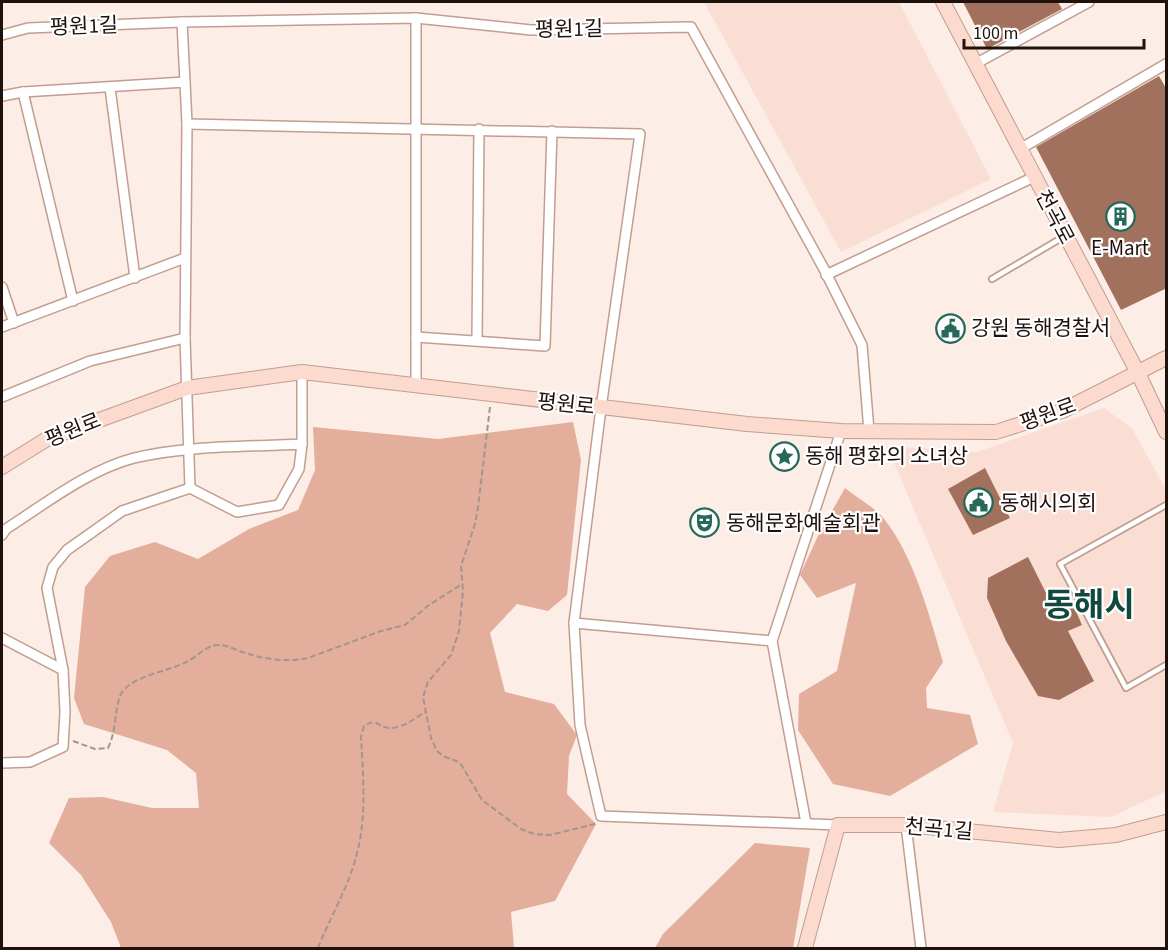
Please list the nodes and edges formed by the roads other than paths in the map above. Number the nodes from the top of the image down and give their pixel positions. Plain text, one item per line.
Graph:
1 (943, 2) edge
2 (1089, 2) edge
3 (416, 18) junction
4 (182, 22) junction
5 (2, 35) edge
6 (975, 64) junction
7 (1167, 64) edge
8 (184, 82) junction
9 (110, 88) junction
10 (23, 92) junction
11 (2, 96) edge
12 (187, 124) junction
13 (416, 128) junction
14 (479, 129) junction
15 (552, 131) junction
16 (1020, 149) junction
17 (1034, 177) junction
18 (1065, 236) junction
19 (185, 258) junction
20 (826, 275) junction
21 (135, 278) junction
22 (992, 279) dead end
23 (2, 287) edge
24 (72, 301) junction
25 (14, 323) junction
26 (2, 327) edge
27 (416, 337) junction
28 (185, 338) junction
29 (477, 341) junction
30 (1167, 358) edge
31 (302, 372) junction
32 (1138, 373) junction
33 (416, 387) junction
34 (187, 388) junction
35 (2, 397) edge
36 (601, 408) junction
37 (841, 431) junction
38 (869, 431) junction
39 (1167, 432) edge
40 (302, 444) junction
41 (190, 449) junction
42 (2, 467) edge
43 (190, 488) junction
44 (1167, 505) edge
45 (2, 535) edge
46 (574, 623) junction
47 (2, 638) edge
48 (772, 641) junction
49 (1167, 665) edge
50 (63, 670) junction
51 (2, 763) edge
52 (1167, 822) edge
53 (806, 823) junction
54 (838, 825) junction
55 (906, 825) junction
56 (805, 948) edge
57 (921, 948) edge

1 - 6 street, 천곡로
2 - 6 street
3 - 4 street, 평원1길
3 - 13 street
3 - 20 street, 평원1길
4 - 5 street, 평원1길
4 - 8 street
6 - 16 street, 천곡로
7 - 16 street
8 - 9 street
8 - 12 street
9 - 10 street
9 - 21 street
10 - 11 street
10 - 24 street
12 - 13 street
12 - 19 street
13 - 14 street
13 - 27 street
14 - 15 street
14 - 29 street
15 - 29 street
15 - 36 street
16 - 17 street, 천곡로
17 - 18 street, 천곡로
17 - 20 street
18 - 22 lane
18 - 32 street, 천곡로
19 - 21 street
19 - 28 street
20 - 38 street, 평원1길
21 - 24 street
23 - 25 street
24 - 25 street
25 - 26 street
27 - 29 street
27 - 33 street
28 - 34 street
28 - 35 street
30 - 32 street, 평원로
31 - 33 street, 평원로
31 - 34 street, 평원로
31 - 40 street
32 - 38 street, 평원로
32 - 39 street, 천곡로
33 - 36 street, 평원로
34 - 41 street
34 - 42 street, 평원로
36 - 37 street, 평원로
36 - 46 street
37 - 38 street, 평원로
37 - 48 street
40 - 41 street
40 - 43 street
41 - 43 street
41 - 45 street
43 - 50 street
44 - 49 lane
46 - 48 street
46 - 53 street
47 - 50 street
48 - 53 street
50 - 51 street
52 - 55 street, 천곡1길
53 - 54 street
54 - 55 street, 천곡1길
54 - 56 street
55 - 57 street

